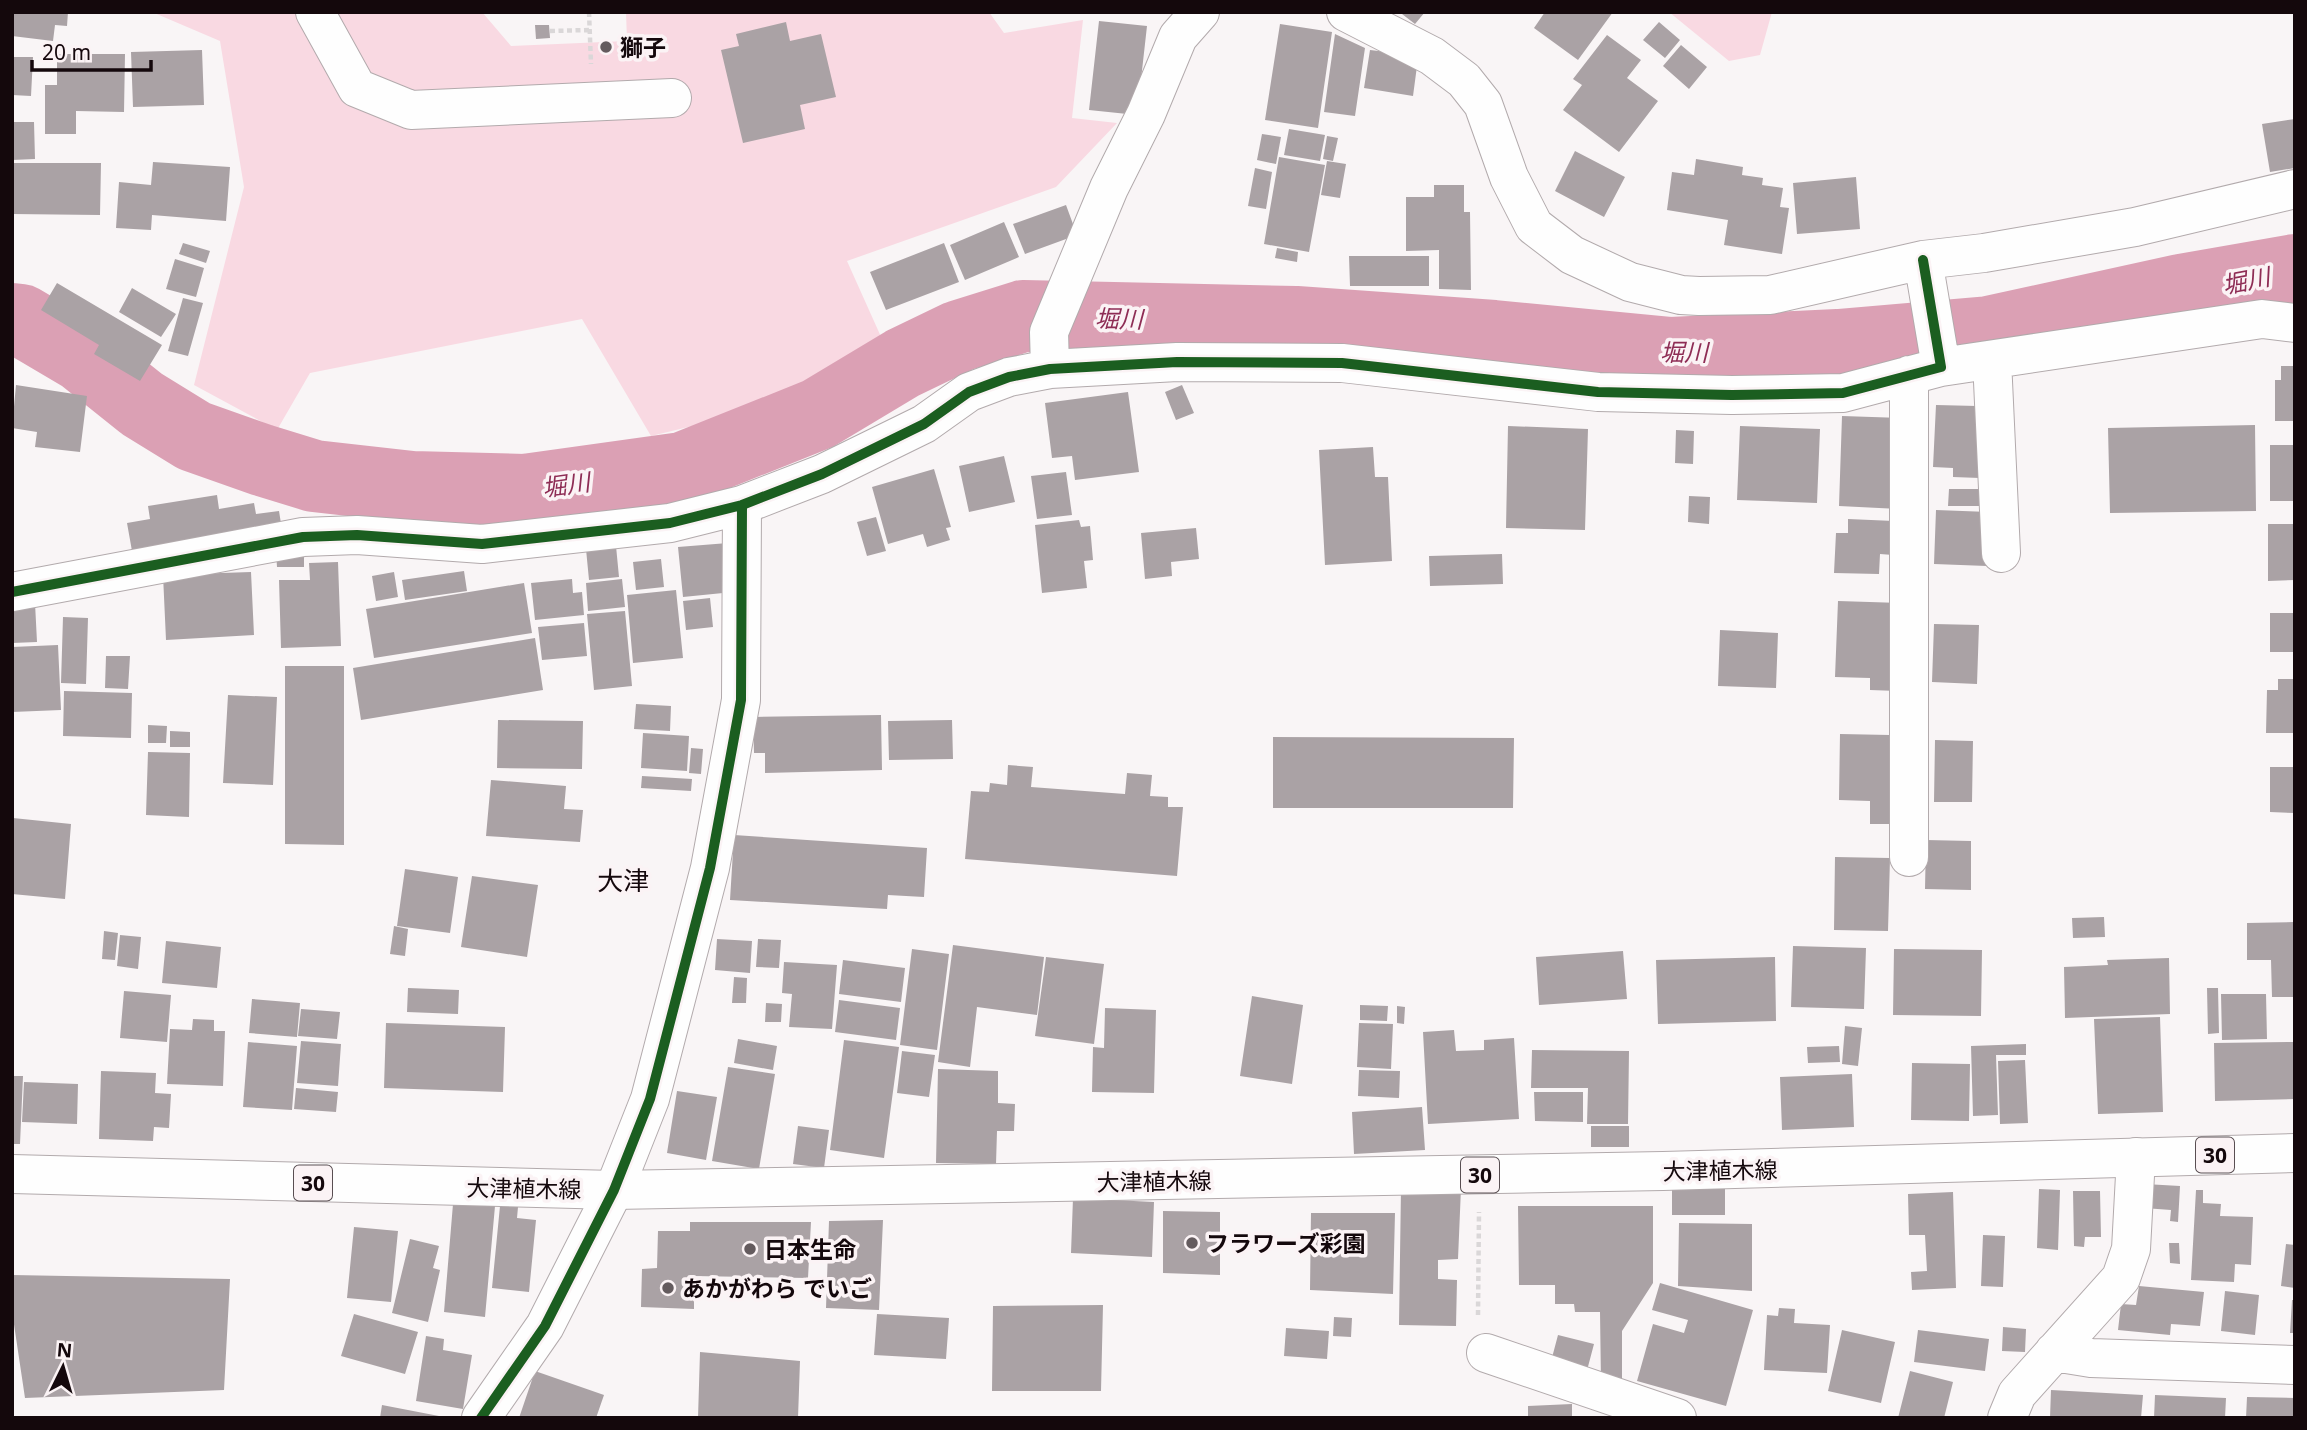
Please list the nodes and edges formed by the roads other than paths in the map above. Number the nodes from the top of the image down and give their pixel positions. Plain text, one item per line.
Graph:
1 (315, 12) edge
2 (1346, 12) edge
3 (1181, 20) edge
4 (672, 98) dead end
5 (2295, 189) edge
6 (1923, 260) junction
7 (2295, 323) edge
8 (1992, 360) junction
9 (1050, 369) junction
10 (1925, 371) junction
11 (742, 505) junction
12 (2001, 553) dead end
13 (12, 592) edge
14 (1909, 857) dead end
15 (2295, 1153) edge
16 (2136, 1157) junction
17 (12, 1174) edge
18 (614, 1190) junction
19 (2054, 1352) junction
20 (1486, 1353) road end
21 (2295, 1365) edge
22 (481, 1418) edge
23 (1677, 1418) edge
24 (2007, 1418) edge

1 - 4 street
2 - 6 street
3 - 9 street
5 - 6 street
6 - 10 street
7 - 8 street
8 - 10 street
8 - 12 street
9 - 10 street
9 - 11 street
10 - 14 street
11 - 13 street
11 - 18 street
15 - 16 street, 大津植木線 / 30
16 - 18 street, 大津植木線 / 30
16 - 19 street
17 - 18 street, 大津植木線 / 30
18 - 22 street
19 - 21 street
19 - 24 street
20 - 23 street

